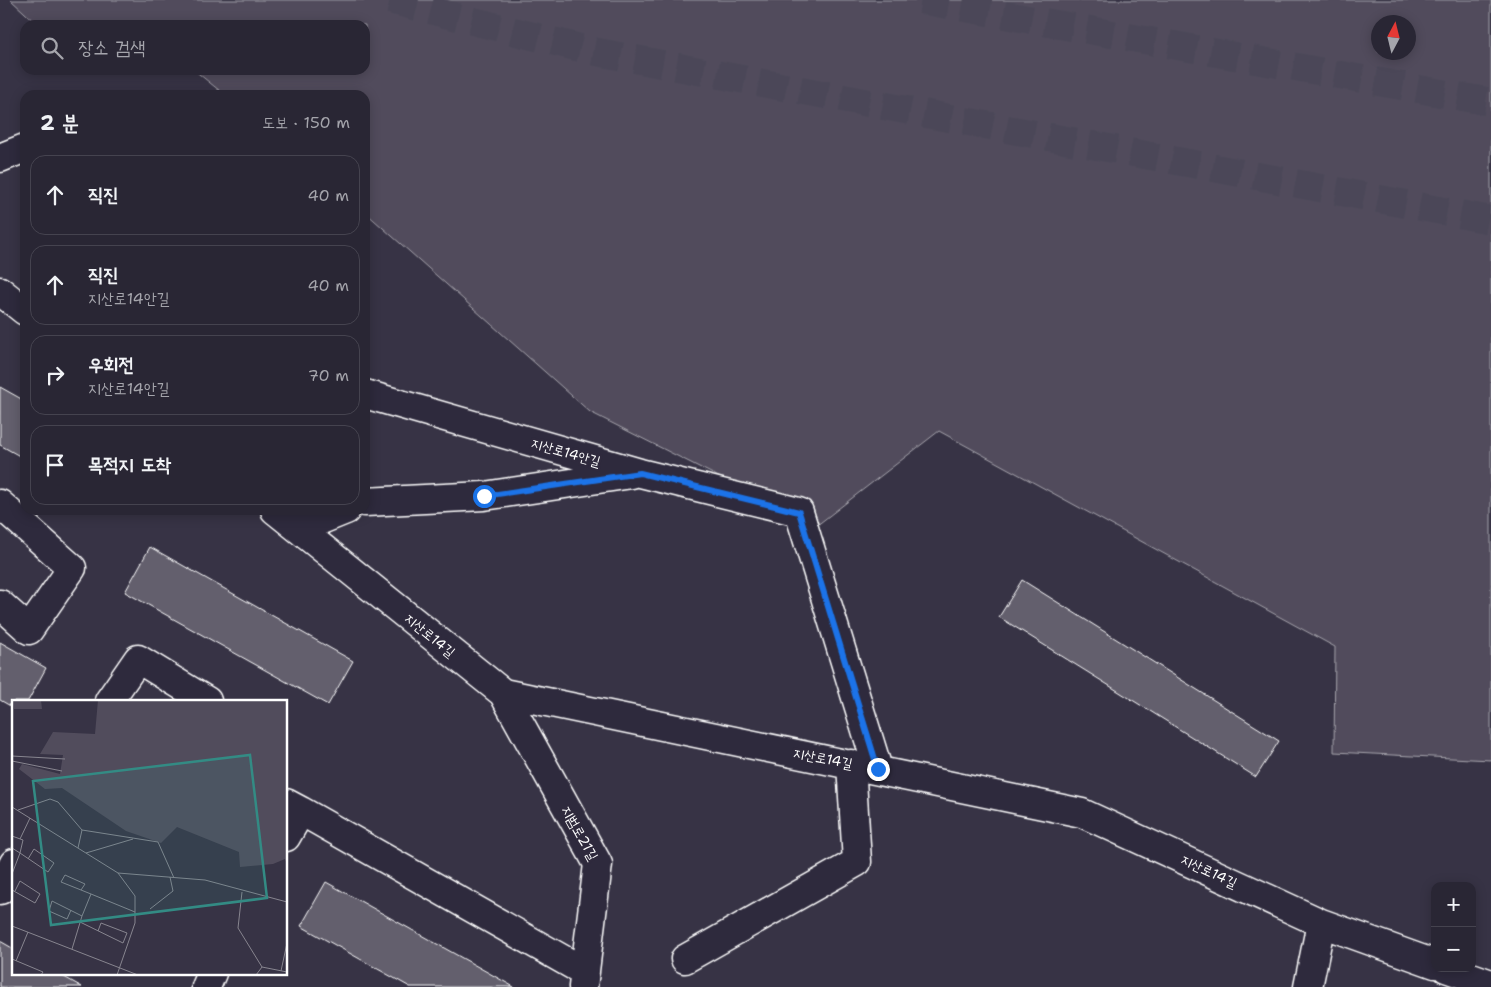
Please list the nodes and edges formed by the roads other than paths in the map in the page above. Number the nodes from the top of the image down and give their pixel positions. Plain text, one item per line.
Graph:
1 (20, 150) edge
2 (0, 158) edge
3 (0, 290) edge
4 (20, 306) edge
5 (370, 395) edge
6 (640, 473) junction
7 (370, 502) edge
8 (0, 504) edge
9 (281, 515) edge
10 (334, 515) edge
11 (299, 529) junction
12 (0, 604) edge
13 (503, 693) junction
14 (110, 700) edge
15 (205, 700) edge
16 (851, 764) junction
17 (878, 769) junction
18 (293, 807) edge
19 (288, 828) edge
20 (12, 867) edge
21 (0, 890) edge
22 (0, 895) edge
23 (12, 902) edge
24 (1322, 923) junction
25 (686, 958) dead end
26 (1431, 963) edge
27 (1457, 972) edge
28 (212, 974) edge
29 (584, 980) edge
30 (1491, 984) edge
31 (206, 987) edge
32 (1308, 987) edge

1 - 2 street
3 - 4 street
5 - 6 street, 지산로14안길
6 - 7 street
6 - 17 street, 지산로14안길
8 - 12 street
9 - 11 street, 지산로14길
10 - 11 street
11 - 13 street, 지산로14길
13 - 16 street, 지산로14길
13 - 29 street, 지범로21길
14 - 15 street
16 - 17 street, 지산로14길
16 - 25 street
17 - 24 street, 지산로14길
18 - 19 street
18 - 29 street
20 - 21 street
22 - 23 street
24 - 26 street, 지산로14길
24 - 32 street
27 - 30 street
28 - 31 street

